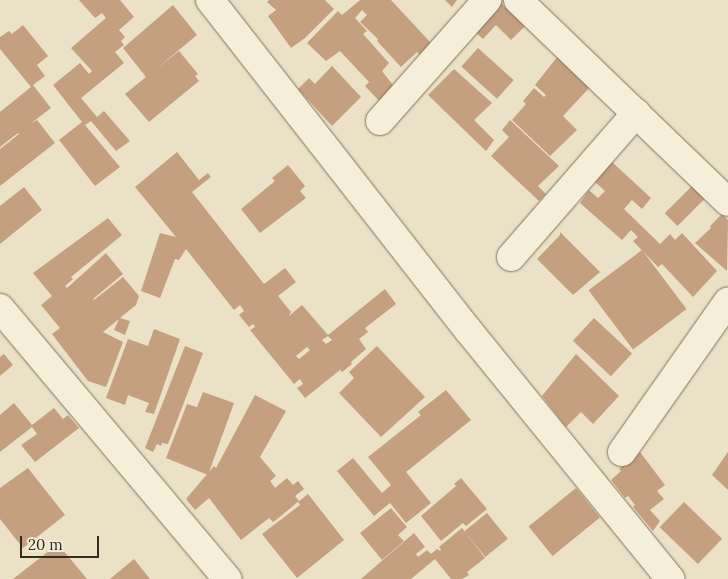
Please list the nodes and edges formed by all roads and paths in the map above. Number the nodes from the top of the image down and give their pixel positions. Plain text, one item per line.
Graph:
1 (210, 0) edge
2 (487, 0) edge
3 (518, 0) edge
4 (636, 113) junction
5 (380, 121) dead end
6 (728, 202) edge
7 (512, 257) dead end
8 (728, 301) edge
9 (0, 308) edge
10 (622, 452) dead end
11 (227, 579) edge
12 (670, 579) edge

1 - 12 street
2 - 5 street
3 - 4 street
4 - 6 street
4 - 7 street
8 - 10 street
9 - 11 street

